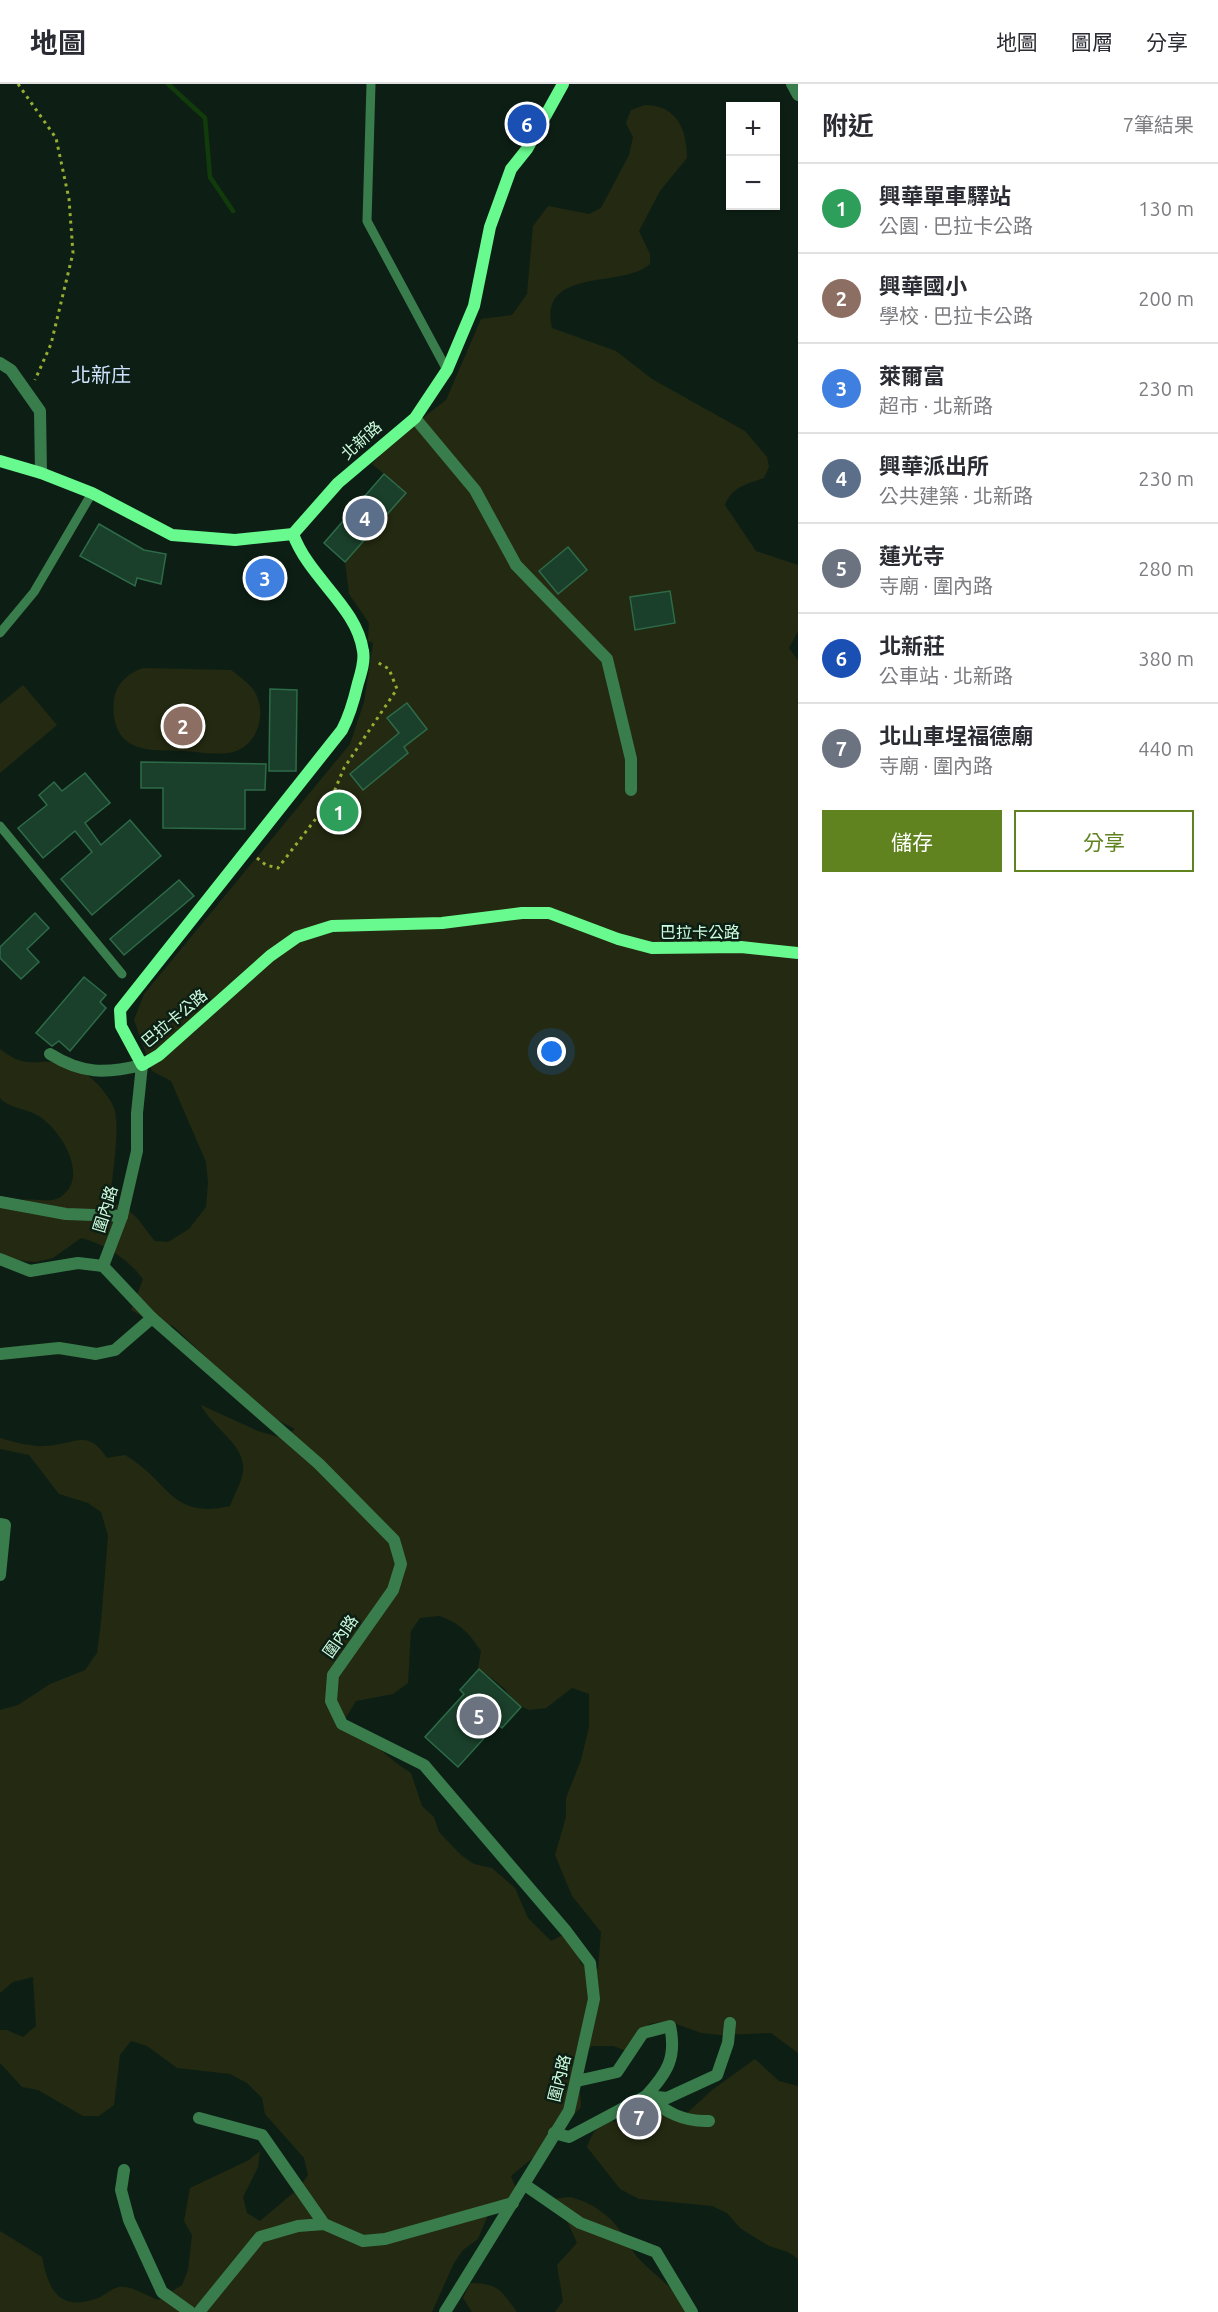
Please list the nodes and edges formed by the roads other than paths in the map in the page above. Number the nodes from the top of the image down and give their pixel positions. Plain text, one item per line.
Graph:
1 (371, 84) edge
2 (563, 84) edge
3 (792, 84) edge
4 (798, 95) edge
5 (0, 363) edge
6 (447, 370) junction
7 (415, 418) junction
8 (0, 461) edge
9 (41, 472) junction
10 (92, 493) junction
11 (293, 534) junction
12 (0, 633) edge
13 (631, 790) dead end
14 (0, 826) edge
15 (798, 953) edge
16 (122, 974) dead end
17 (50, 1054) dead end
18 (142, 1065) junction
19 (0, 1202) edge
20 (122, 1216) junction
21 (0, 1259) edge
22 (103, 1266) junction
23 (152, 1318) junction
24 (0, 1354) edge
25 (0, 1524) edge
26 (0, 1575) edge
27 (730, 2023) dead end
28 (577, 2080) junction
29 (646, 2096) junction
30 (200, 2118) dead end
31 (709, 2121) dead end
32 (554, 2133) junction
33 (124, 2170) dead end
34 (525, 2185) junction
35 (513, 2203) junction
36 (324, 2224) junction
37 (190, 2312) edge
38 (199, 2312) edge
39 (445, 2312) edge
40 (692, 2312) edge

1 - 6 lane
2 - 6 main road, 北新路
3 - 4 street
5 - 9 street
6 - 7 main road, 北新路
7 - 11 main road, 北新路
7 - 13 street
8 - 9 main road
9 - 10 main road
10 - 11 main road
10 - 12 lane
11 - 18 main road, 巴拉卡公路
14 - 16 lane
15 - 18 main road, 巴拉卡公路
17 - 18 street
18 - 20 street, 圍內路
19 - 20 street
20 - 22 street, 圍內路
21 - 22 street
22 - 23 street, 圍內路
23 - 24 street
23 - 28 street, 圍內路
25 - 26 street
27 - 29 street
28 - 29 street
28 - 32 street, 圍內路
29 - 31 street
29 - 32 street
30 - 36 street
32 - 34 street, 圍內路
33 - 37 street
34 - 35 street, 圍內路
34 - 40 street
35 - 36 street
35 - 39 street, 圍內路
36 - 38 street

